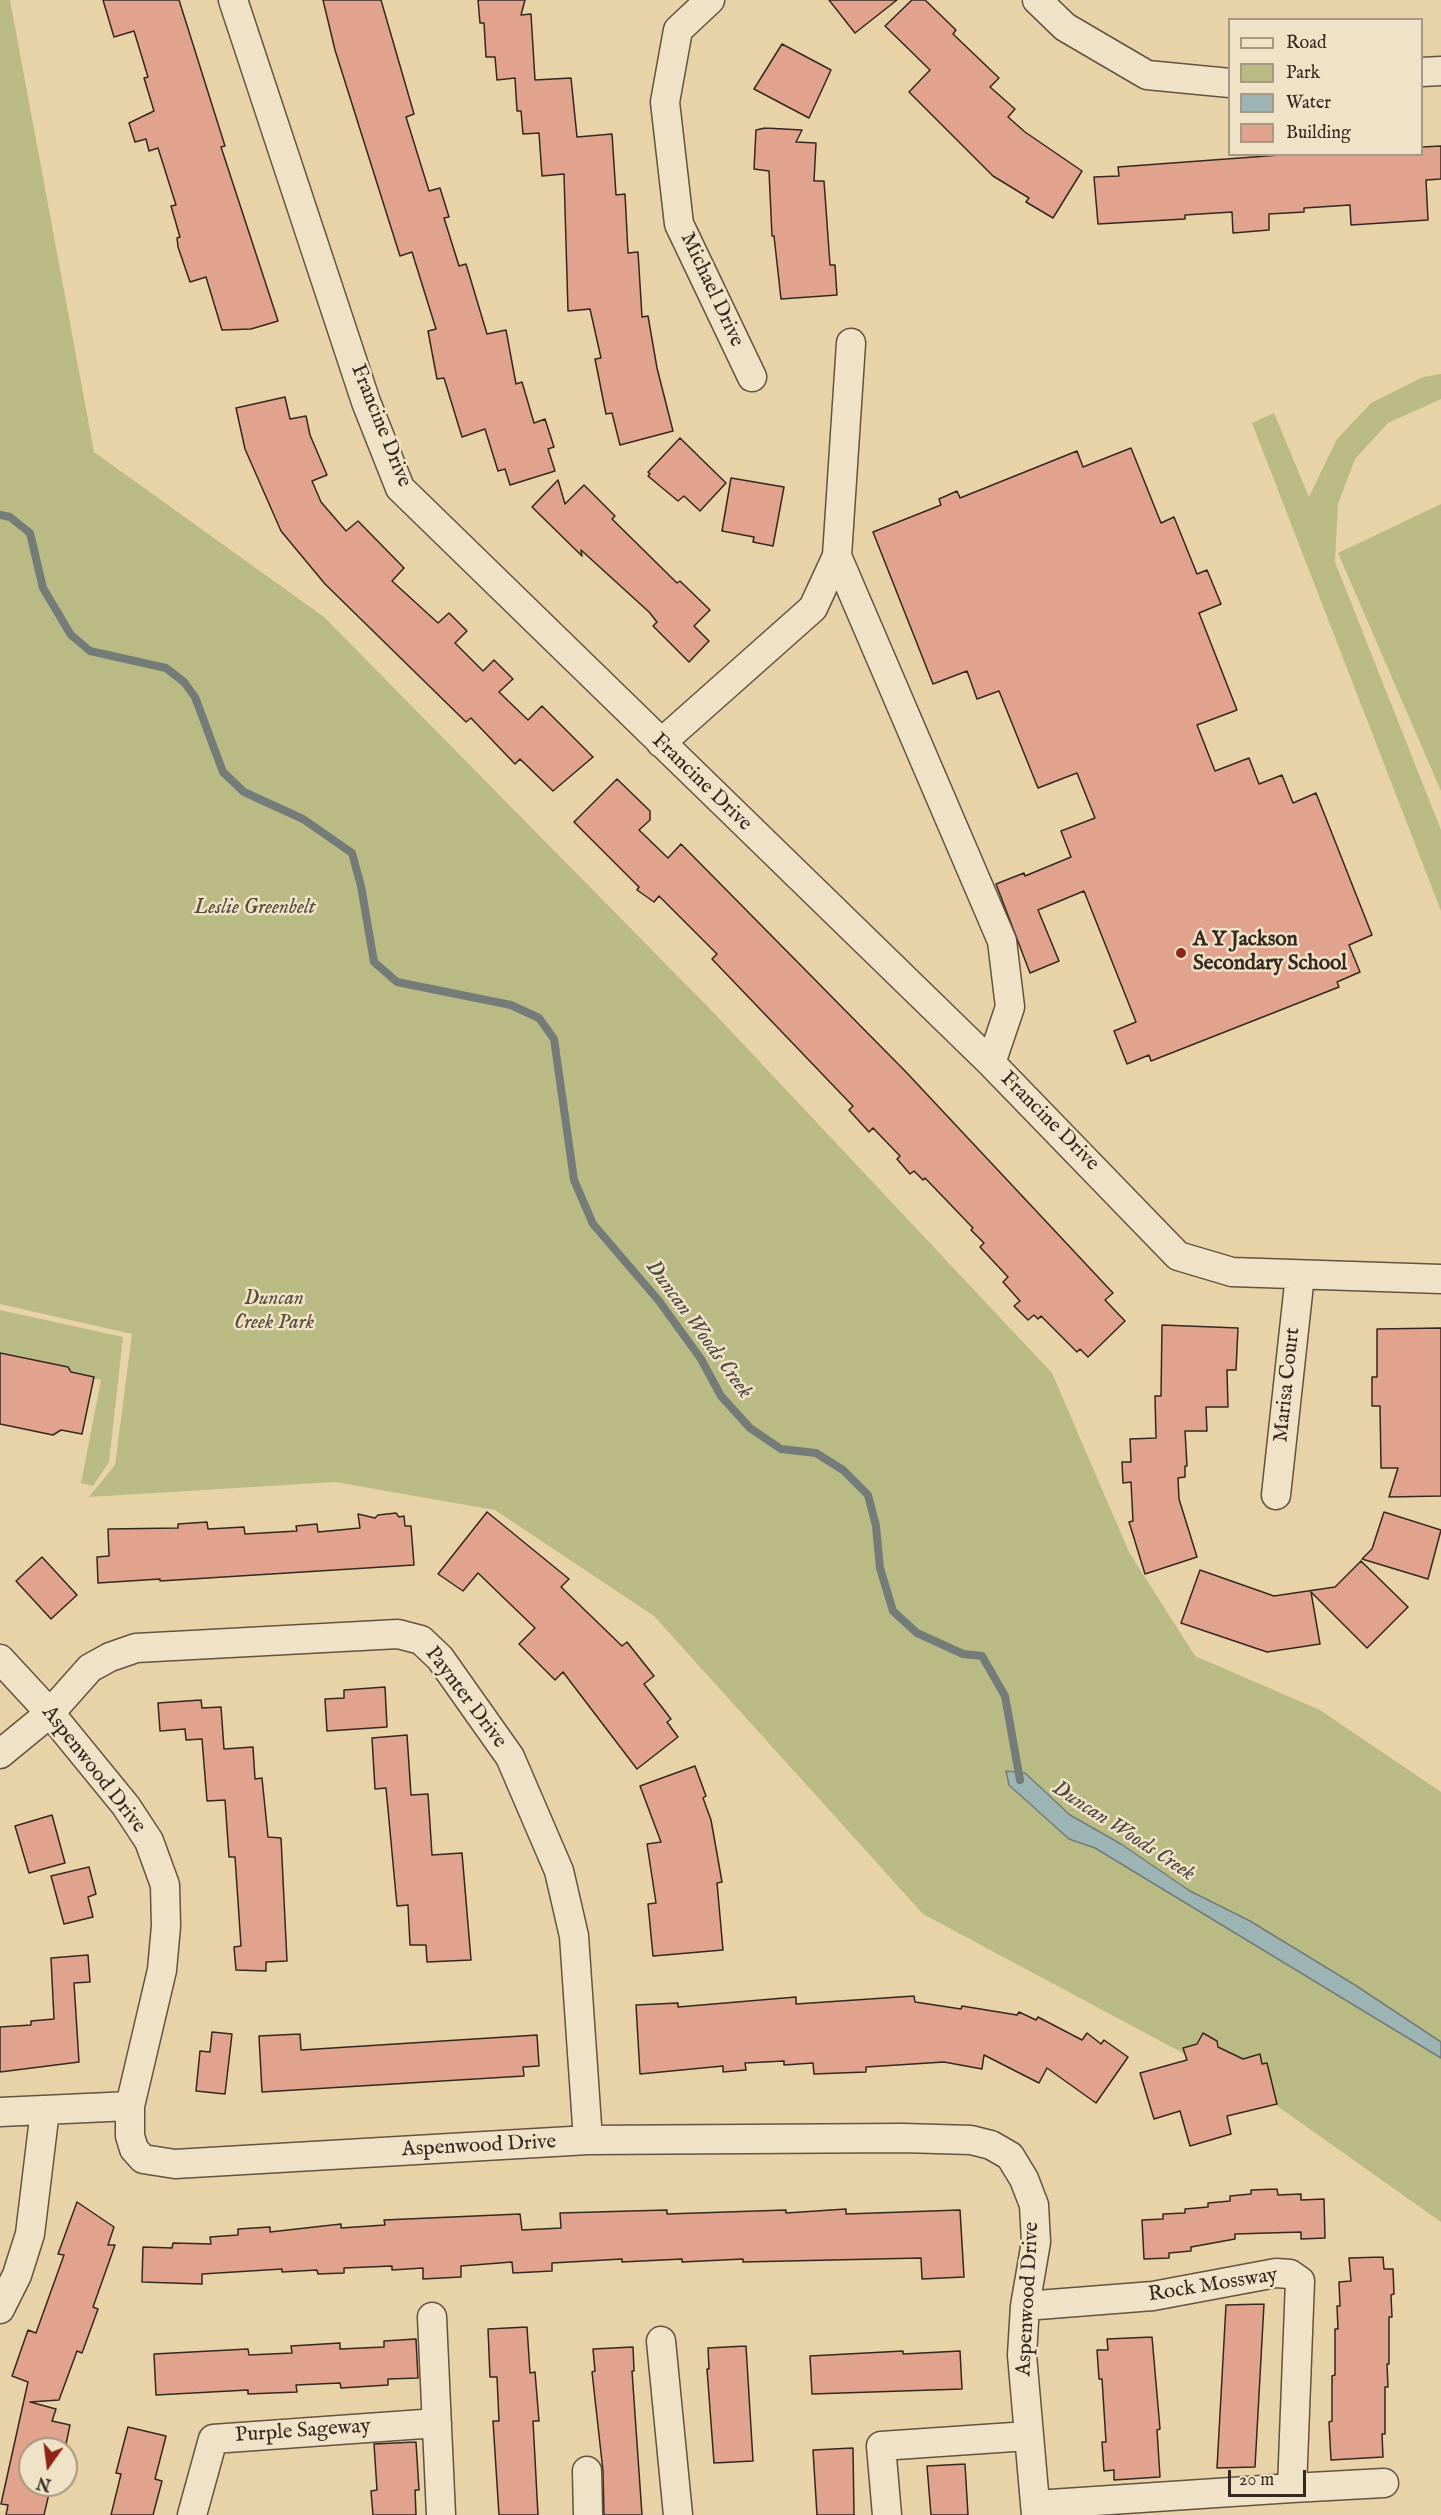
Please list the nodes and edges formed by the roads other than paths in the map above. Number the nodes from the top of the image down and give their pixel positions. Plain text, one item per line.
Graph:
1 (233, 0) edge
2 (710, 0) edge
3 (1036, 0) edge
4 (1441, 71) edge
5 (1423, 72) edge
6 (1228, 83) edge
7 (851, 343) dead end
8 (752, 377) dead end
9 (837, 556) junction
10 (661, 743) junction
11 (991, 1063) junction
12 (1300, 1275) junction
13 (1441, 1279) edge
14 (1276, 1495) dead end
15 (0, 1659) edge
16 (50, 1713) junction
17 (0, 1754) edge
18 (130, 2106) junction
19 (45, 2110) junction
20 (0, 2112) edge
21 (588, 2140) junction
22 (1025, 2306) junction
23 (0, 2309) edge
24 (432, 2317) dead end
25 (661, 2341) dead end
26 (437, 2423) junction
27 (1028, 2436) junction
28 (587, 2471) dead end
29 (1384, 2483) dead end
30 (1292, 2488) junction
31 (1185, 2506) edge
32 (1035, 2510) edge
33 (192, 2515) edge
34 (441, 2515) edge
35 (588, 2515) edge
36 (678, 2515) edge
37 (887, 2515) edge

1 - 10 street, Francine Drive
2 - 8 street, Michael Drive
3 - 6 street
4 - 5 street
7 - 9 street
9 - 10 street
9 - 11 street
10 - 11 street, Francine Drive
11 - 12 street, Francine Drive
12 - 13 street, Francine Drive
12 - 14 street, Marisa Court
15 - 16 street, Aspenwood Drive
16 - 17 street, Paynter Drive
16 - 18 street, Aspenwood Drive
16 - 21 street, Paynter Drive
18 - 19 street
18 - 21 street, Aspenwood Drive
19 - 20 street
19 - 23 street
21 - 22 street, Aspenwood Drive
22 - 27 street, Aspenwood Drive
22 - 30 street, Rock Mossway
24 - 26 street
25 - 36 street
26 - 33 street, Purple Sageway
26 - 34 street
27 - 32 street, Aspenwood Drive
27 - 37 street
28 - 35 street
29 - 30 street
30 - 31 street
31 - 32 street

